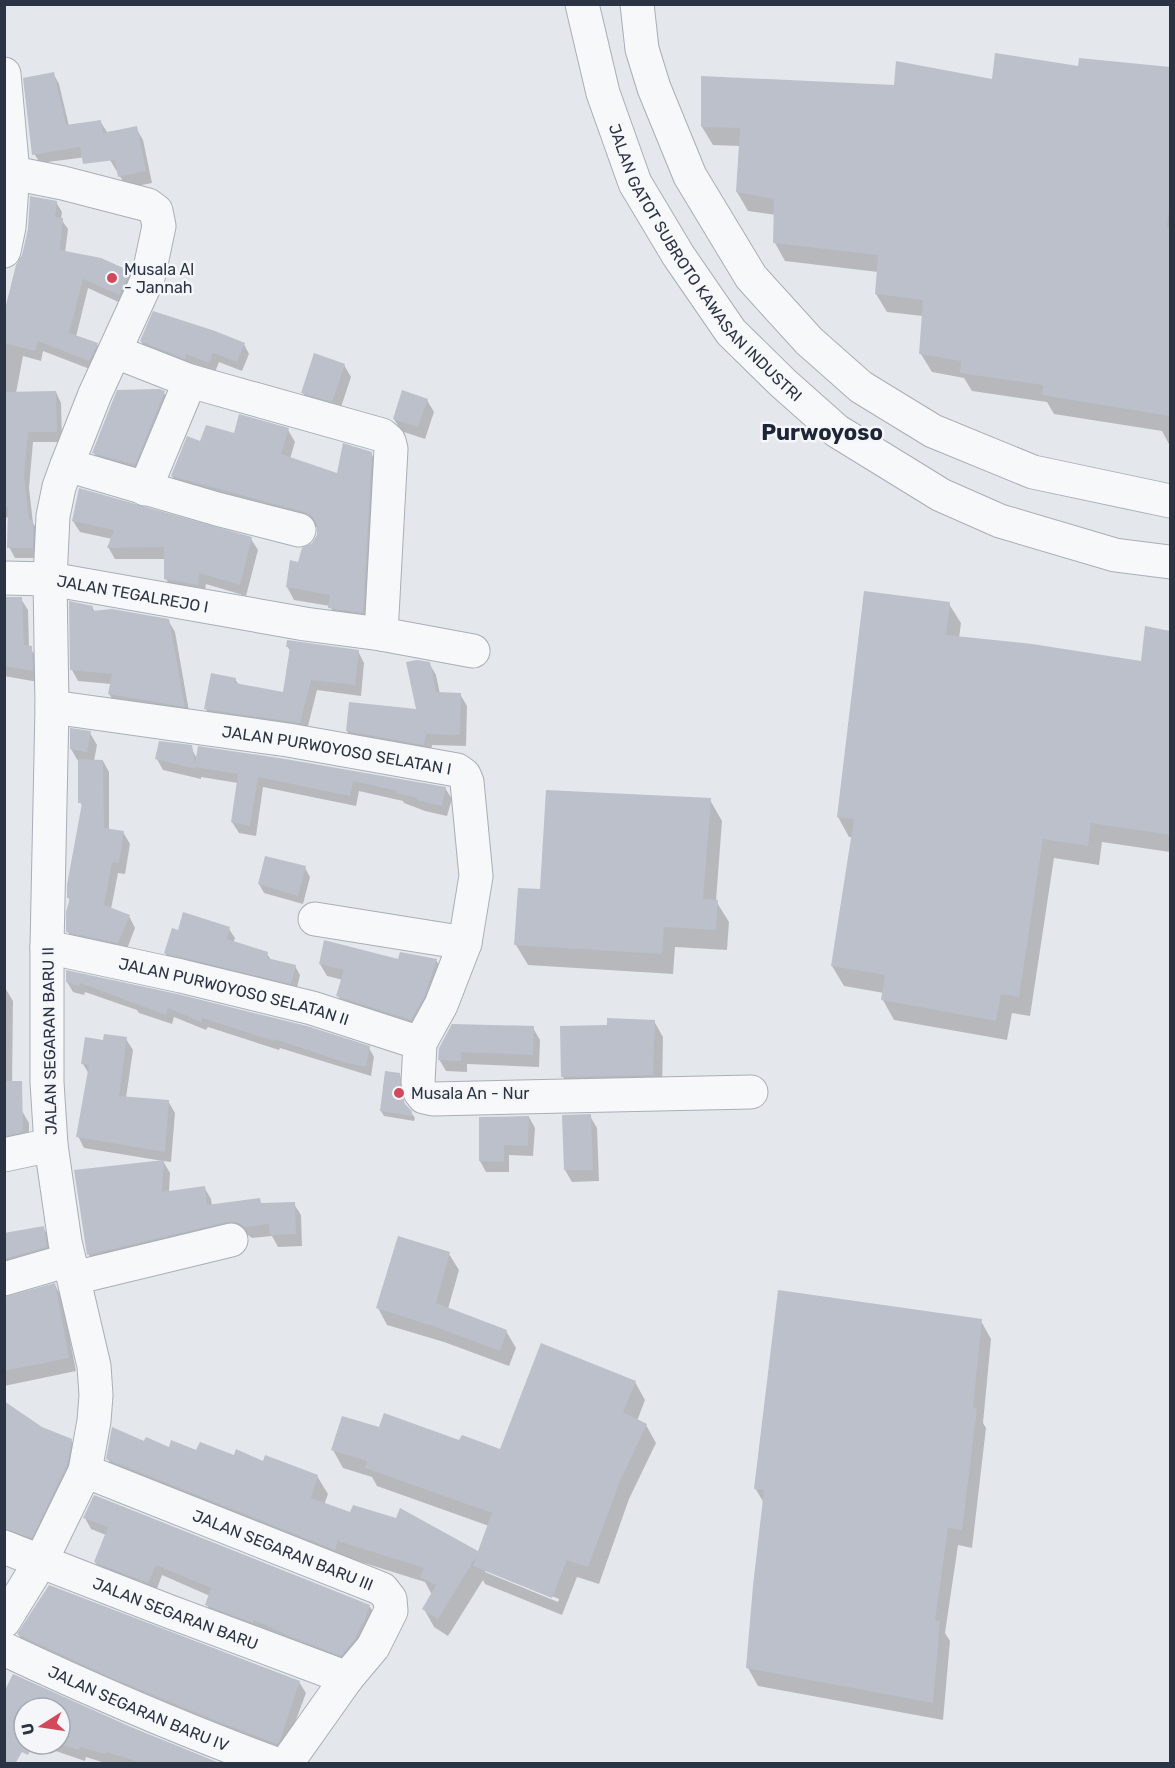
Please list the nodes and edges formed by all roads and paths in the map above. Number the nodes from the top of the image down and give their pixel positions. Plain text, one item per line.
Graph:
1 (582, 4) edge
2 (637, 4) edge
3 (4, 74) edge
4 (14, 173) junction
5 (4, 251) edge
6 (116, 352) junction
7 (190, 381) junction
8 (66, 465) junction
9 (145, 489) junction
10 (1170, 501) edge
11 (298, 530) dead end
12 (1170, 562) edge
13 (4, 578) edge
14 (50, 579) junction
15 (381, 634) junction
16 (473, 651) dead end
17 (52, 707) junction
18 (315, 919) dead end
19 (465, 943) junction
20 (47, 947) junction
21 (420, 1043) junction
22 (751, 1092) dead end
23 (51, 1145) junction
24 (4, 1155) edge
25 (231, 1240) dead end
26 (71, 1269) junction
27 (4, 1279) edge
28 (85, 1471) junction
29 (4, 1547) edge
30 (41, 1561) junction
31 (4, 1621) edge
32 (4, 1649) edge
33 (347, 1678) junction
34 (276, 1764) edge
35 (286, 1764) edge

1 - 12 street, JALAN GATOT SUBROTO KAWASAN INDUSTRI
2 - 10 street, JALAN GATOT SUBROTO KAWASAN INDUSTRI
3 - 4 street
4 - 5 street
4 - 6 street, JALAN TEGALREJO I
6 - 7 street
6 - 8 street, JALAN TEGALREJO I
7 - 9 street
7 - 15 street
8 - 9 street
8 - 14 street, JALAN TEGALREJO I
9 - 11 street
13 - 14 street
14 - 15 street, JALAN TEGALREJO I
14 - 17 street, JALAN SEGARAN BARU II
15 - 16 street, JALAN TEGALREJO I
17 - 19 street, JALAN PURWOYOSO SELATAN I
17 - 20 street, JALAN SEGARAN BARU II
18 - 19 street
19 - 21 street, JALAN PURWOYOSO SELATAN I
20 - 21 street, JALAN PURWOYOSO SELATAN II
20 - 23 street, JALAN SEGARAN BARU II
21 - 22 street, JALAN PURWOYOSO SELATAN I
23 - 24 street
23 - 26 street, JALAN SEGARAN BARU II
25 - 26 street
26 - 27 street
26 - 28 street, JALAN SEGARAN BARU II
28 - 30 street, JALAN SEGARAN BARU II
28 - 33 street, JALAN SEGARAN BARU III
29 - 30 street, JALAN SEGARAN BARU
30 - 31 street, JALAN SEGARAN BARU II
30 - 33 street, JALAN SEGARAN BARU
32 - 34 street, JALAN SEGARAN BARU IV
33 - 35 street

